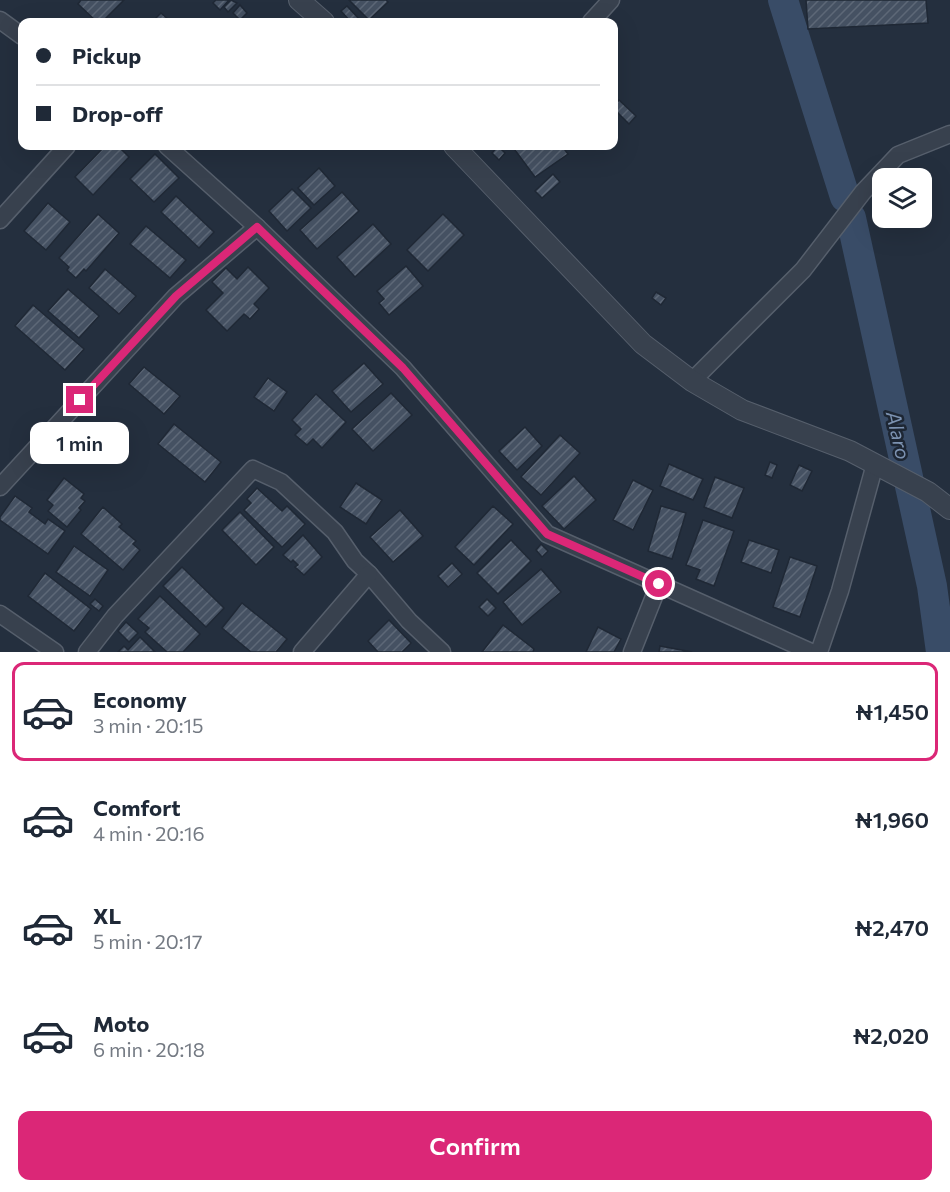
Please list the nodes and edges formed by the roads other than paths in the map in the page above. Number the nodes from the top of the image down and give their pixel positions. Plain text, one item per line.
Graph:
1 (299, 0) edge
2 (611, 0) edge
3 (319, 18) edge
4 (595, 18) edge
5 (0, 20) edge
6 (18, 33) edge
7 (950, 134) edge
8 (63, 150) edge
9 (171, 150) edge
10 (463, 150) edge
11 (0, 220) edge
12 (257, 227) junction
13 (692, 381) junction
14 (875, 464) junction
15 (0, 487) edge
16 (950, 509) edge
17 (369, 574) junction
18 (659, 584) junction
19 (0, 614) edge
20 (55, 652) edge
21 (87, 652) edge
22 (302, 652) edge
23 (442, 652) edge
24 (632, 652) edge
25 (811, 652) edge
26 (819, 652) edge

1 - 3 street
2 - 4 street
5 - 6 street
7 - 13 street
8 - 11 street
9 - 12 street
10 - 13 street
12 - 15 street
12 - 18 street
13 - 14 street
14 - 16 street
14 - 26 street
17 - 21 street
17 - 22 street
17 - 23 street
18 - 24 street
18 - 25 street
19 - 20 street

